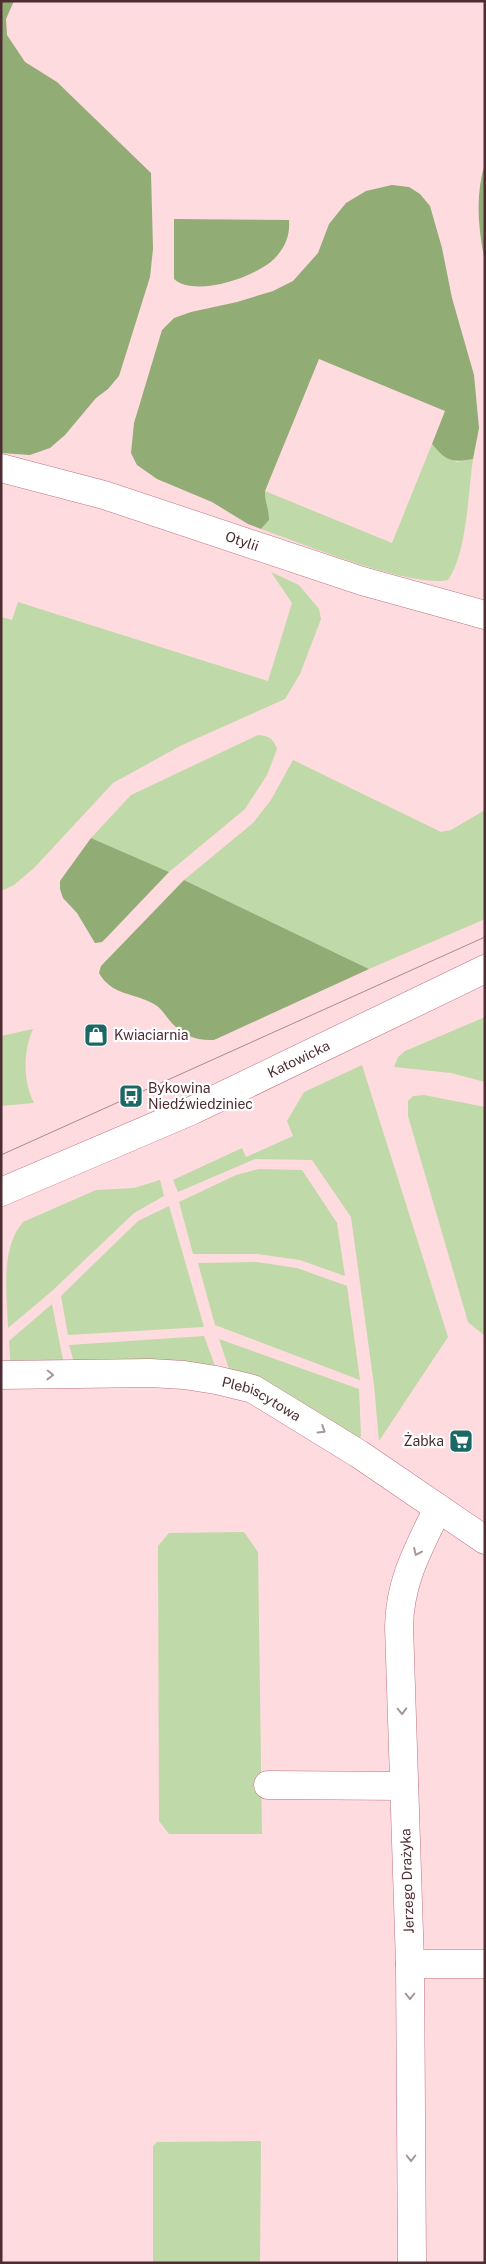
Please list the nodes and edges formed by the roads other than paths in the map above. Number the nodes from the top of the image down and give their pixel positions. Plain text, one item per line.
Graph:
1 (1, 468) edge
2 (485, 615) edge
3 (485, 969) edge
4 (1, 1192) edge
5 (1, 1375) edge
6 (438, 1508) junction
7 (485, 1540) edge
8 (268, 1785) dead end
9 (404, 1786) junction
10 (410, 1964) junction
11 (485, 1964) edge
12 (412, 2263) edge

1 - 2 street, Otylii
3 - 4 street, Katowicka
5 -> 6 street, Plebiscytowa
6 - 7 street, Plebiscytowa
6 -> 9 street, Jerzego Drażyka
8 - 9 street
9 - 10 street, Jerzego Drażyka
10 - 11 street
10 -> 12 street, Jerzego Drażyka

